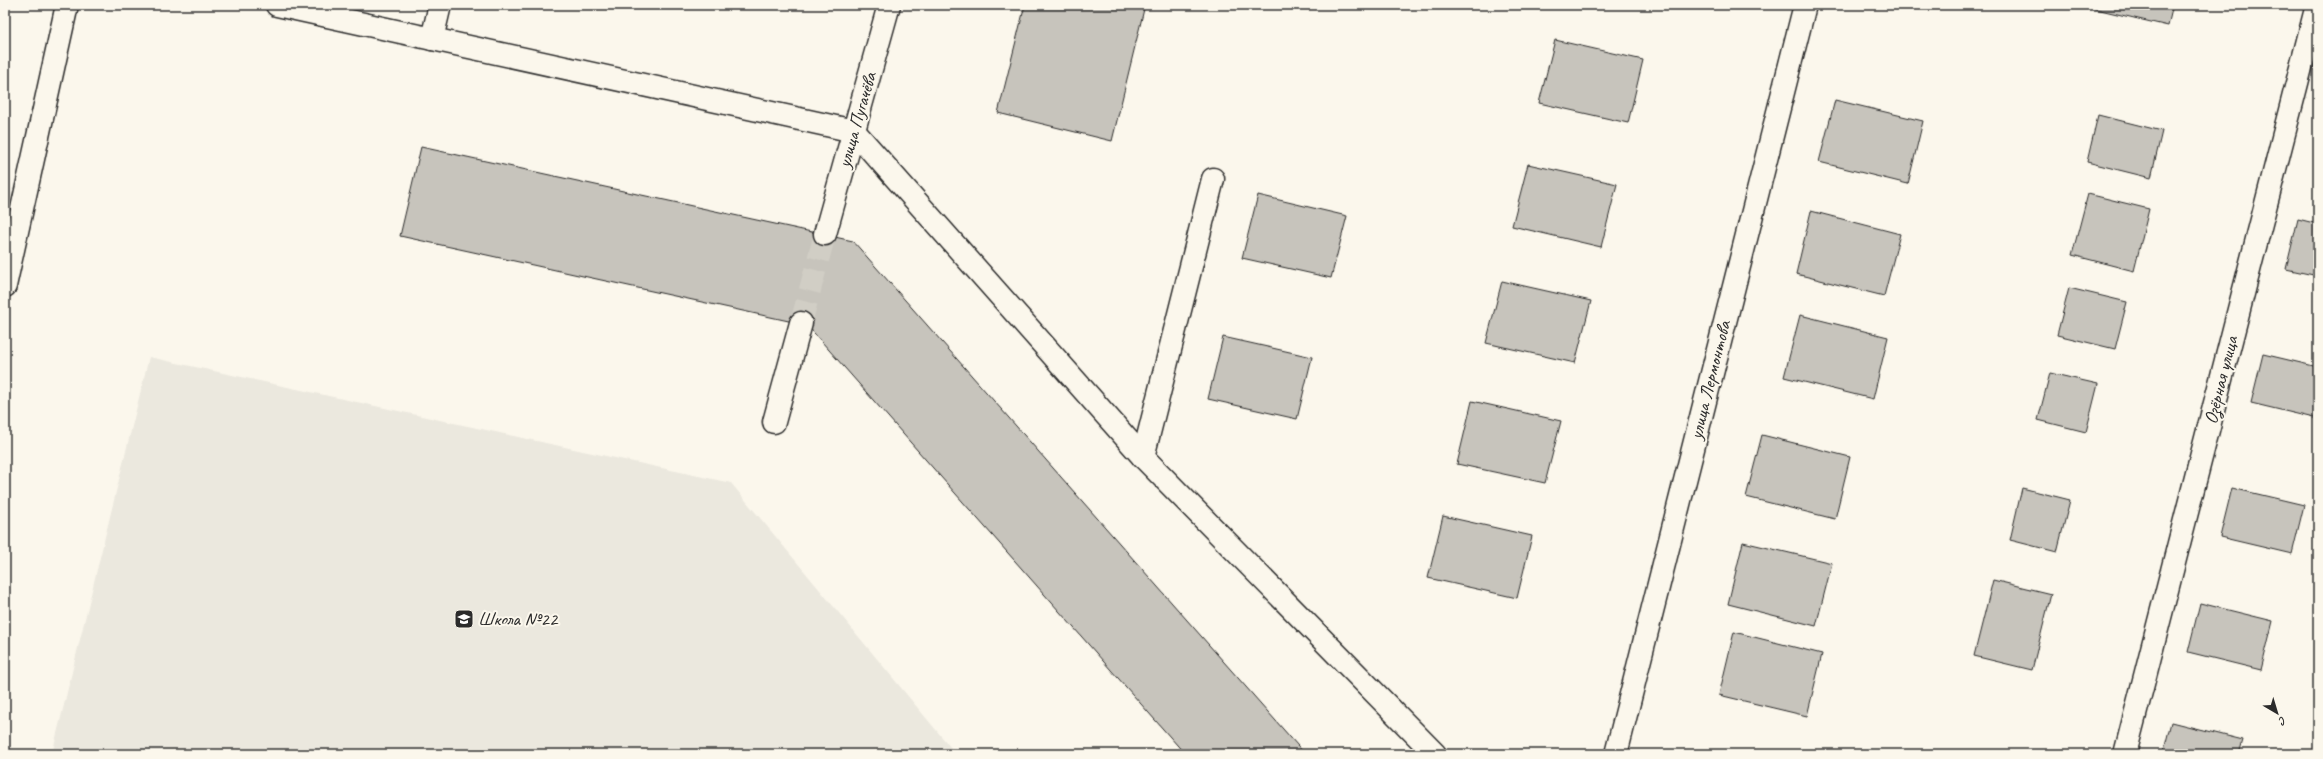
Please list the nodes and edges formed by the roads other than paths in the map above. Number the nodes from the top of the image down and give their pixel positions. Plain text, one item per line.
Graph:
1 (67, 5) edge
2 (277, 5) edge
3 (440, 5) edge
4 (889, 5) edge
5 (1805, 5) edge
6 (2317, 5) edge
7 (432, 39) junction
8 (854, 131) junction
9 (1213, 179) dead end
10 (825, 234) tunnel mouth
11 (5, 286) edge
12 (801, 323) tunnel mouth
13 (774, 422) dead end
14 (1143, 457) junction
15 (1435, 754) edge
16 (1616, 754) edge
17 (2125, 754) edge

1 - 11 street
2 - 7 street
3 - 7 street
4 - 8 street, улица Пугачёва
5 - 16 street, улица Лермонтова
6 - 17 street, Озёрная улица
7 - 8 street
8 - 10 street, улица Пугачёва
8 - 14 street
9 - 14 street
12 - 13 street
14 - 15 street

